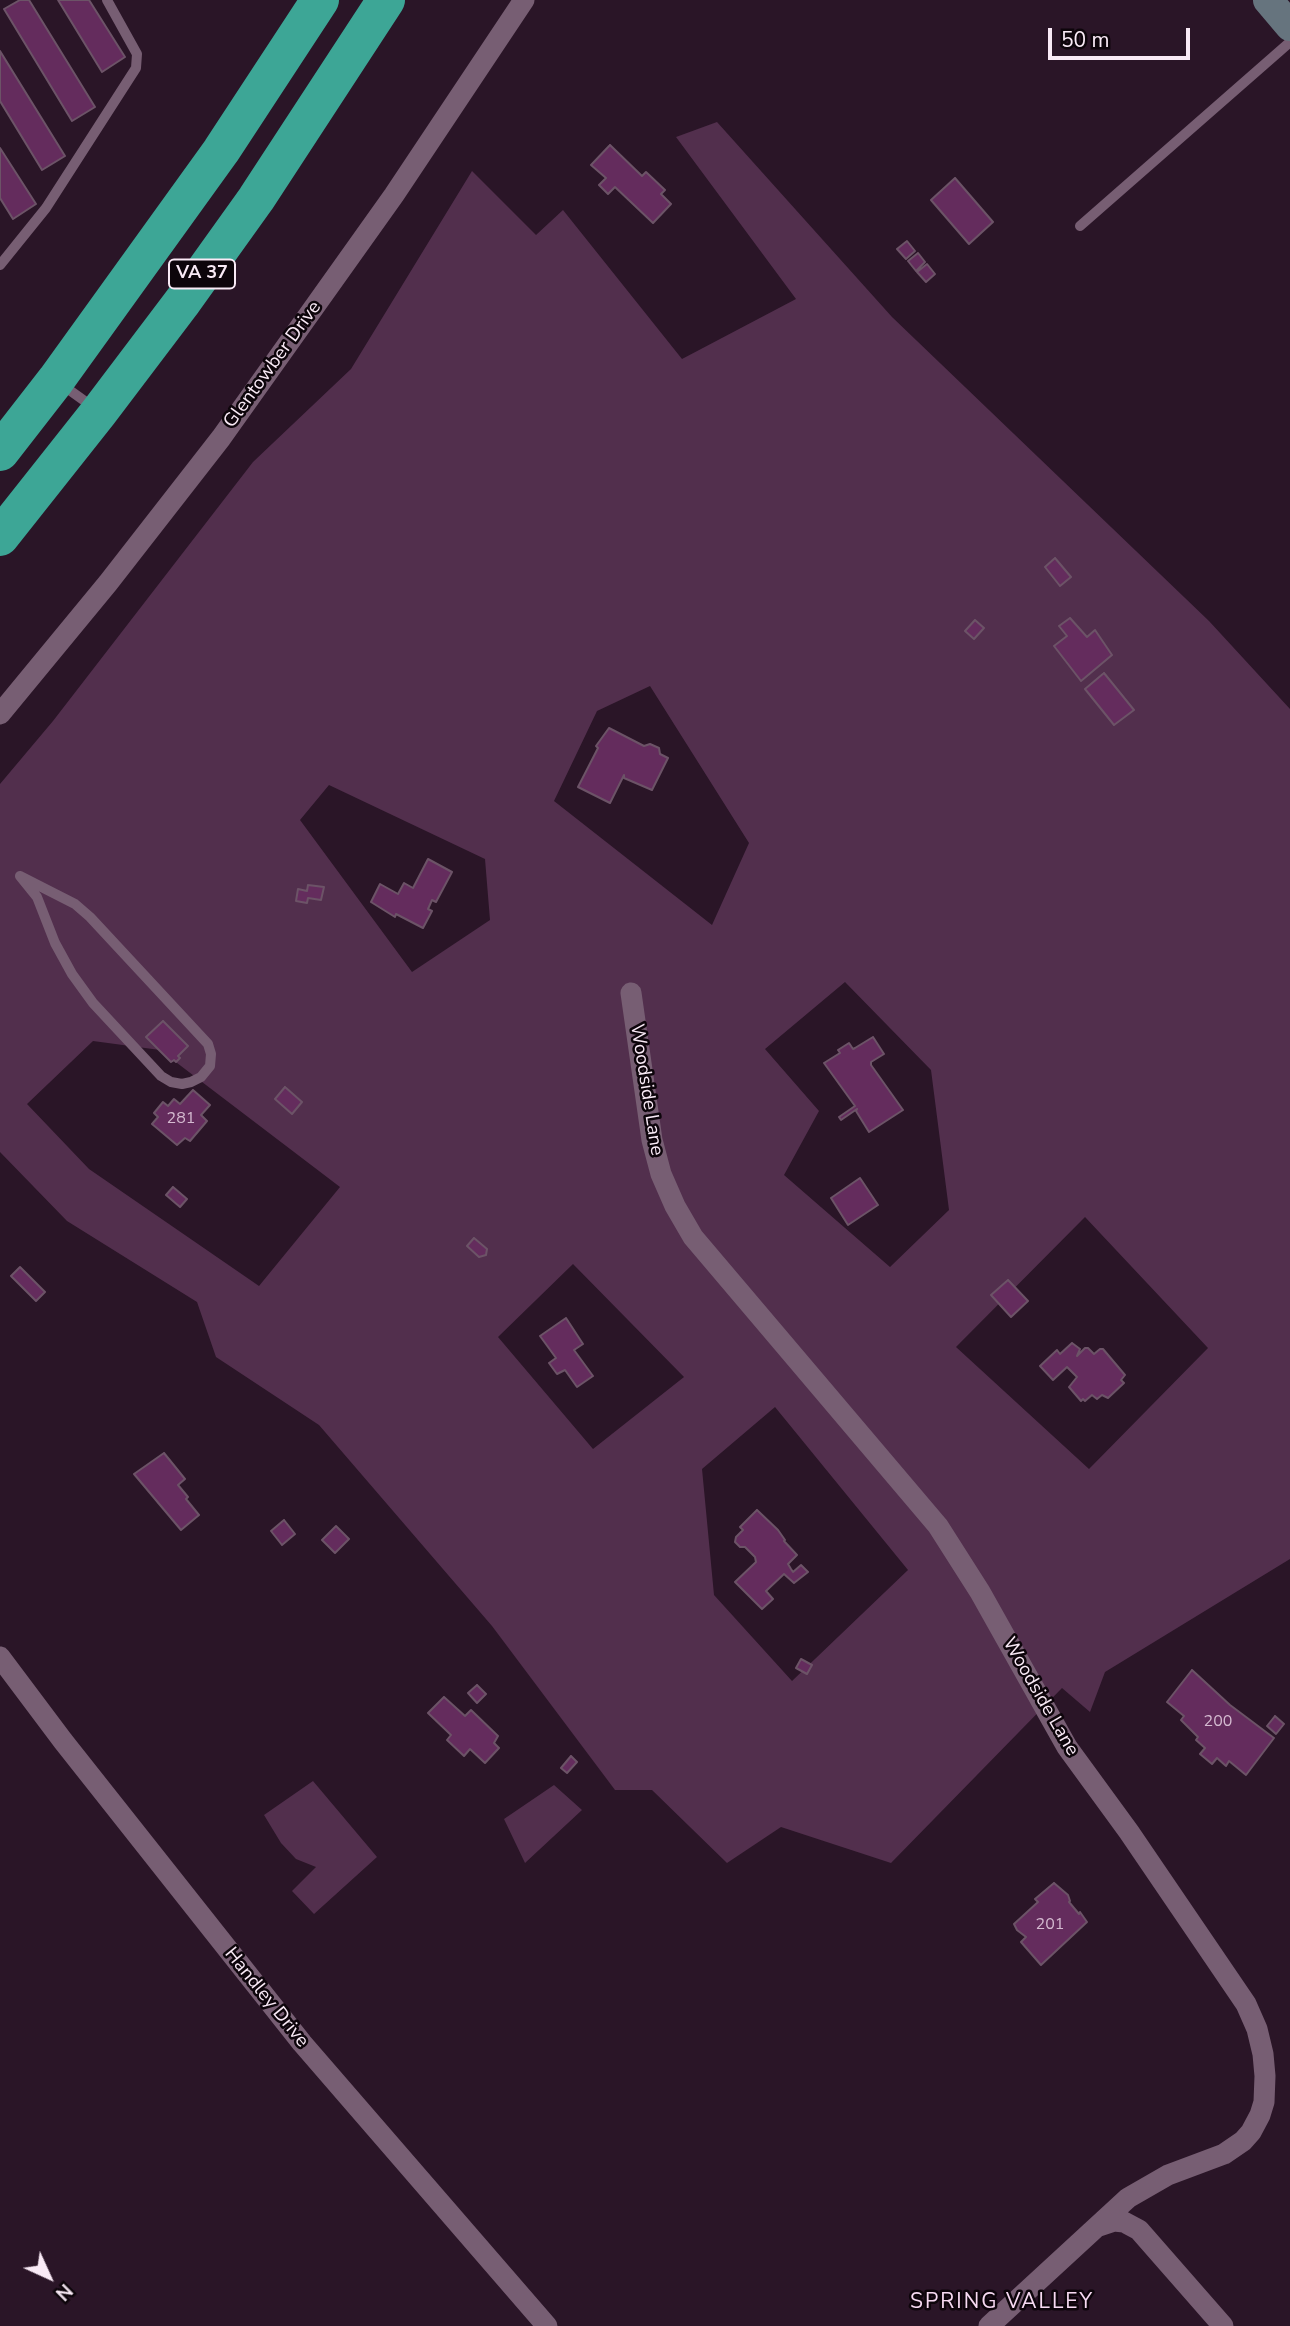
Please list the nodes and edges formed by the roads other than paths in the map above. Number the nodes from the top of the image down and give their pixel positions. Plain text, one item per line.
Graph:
1 (107, 0) edge
2 (318, 0) edge
3 (386, 0) edge
4 (524, 0) edge
5 (1268, 0) edge
6 (1290, 26) edge
7 (1290, 42) edge
8 (1080, 226) dead end
9 (0, 265) edge
10 (56, 380) junction
11 (99, 412) junction
12 (0, 452) edge
13 (0, 537) edge
14 (0, 714) edge
15 (28, 883) joint
16 (631, 993) dead end
17 (0, 1657) edge
18 (1099, 2226) junction
19 (547, 2326) edge
20 (989, 2326) edge
21 (1223, 2326) edge

1 - 9 lane
2 - 10 highway, VA 37
3 - 11 highway, VA 37
4 - 14 street, Glentowber Drive
5 - 6 street
7 - 8 lane
10 - 11 lane
10 - 12 highway, VA 37
11 - 13 highway, VA 37
15 - 15 lane
16 - 18 street, Woodside Lane
17 - 19 street, Handley Drive
18 - 20 street, Woodside Lane
18 - 21 street

